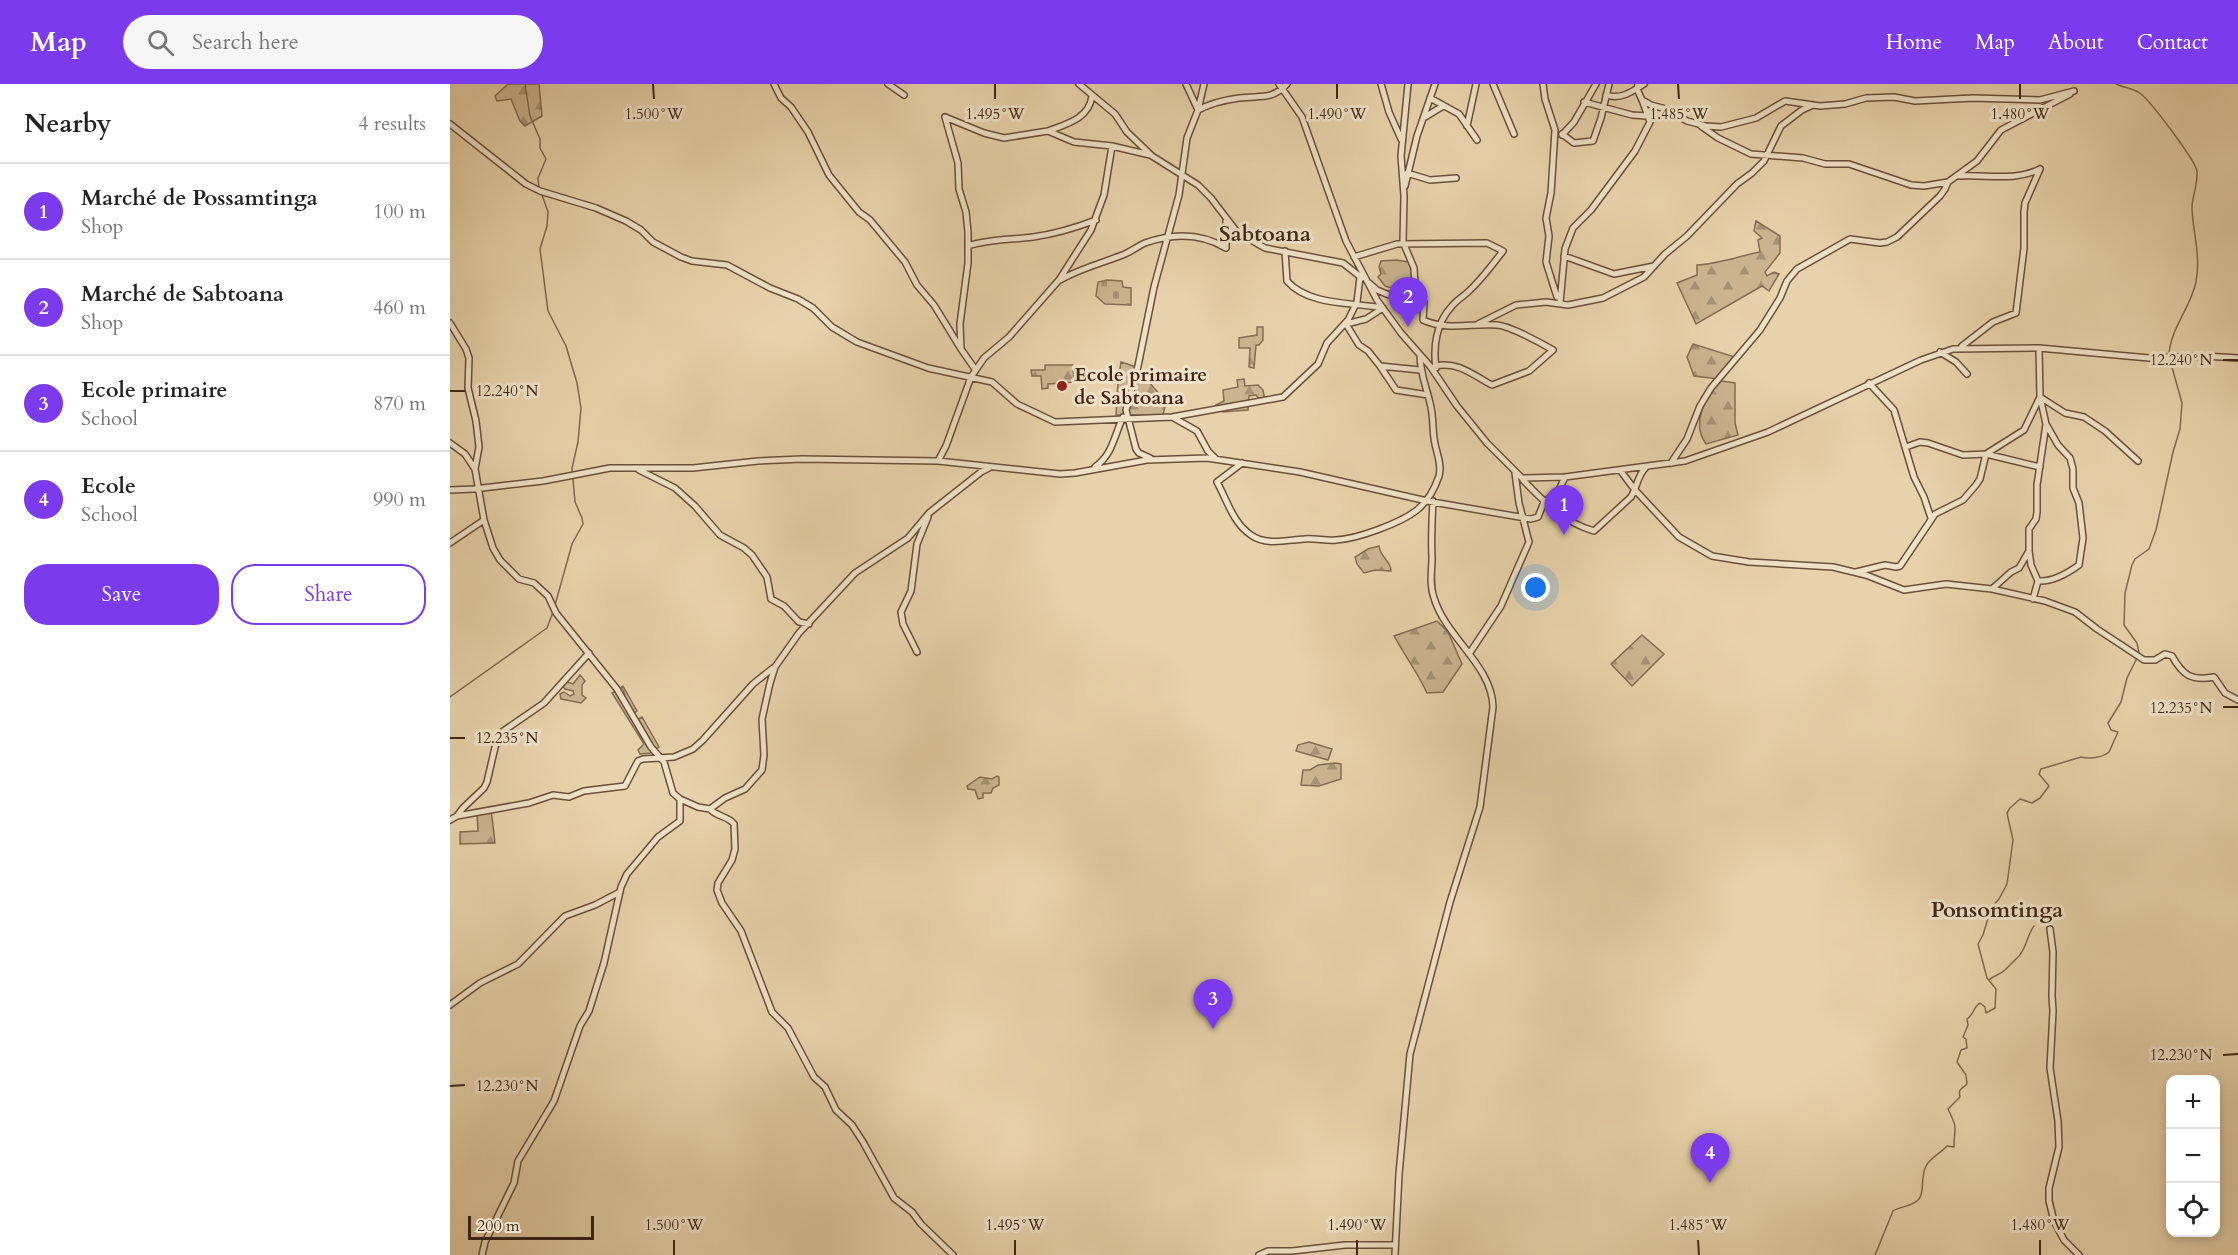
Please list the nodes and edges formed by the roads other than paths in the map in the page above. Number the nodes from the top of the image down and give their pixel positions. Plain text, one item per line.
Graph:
1 (774, 84) edge
2 (888, 84) edge
3 (1079, 84) edge
4 (1186, 84) edge
5 (1204, 84) edge
6 (1381, 84) edge
7 (1408, 84) edge
8 (1436, 84) edge
9 (1476, 84) edge
10 (1493, 84) edge
11 (1543, 84) edge
12 (1596, 84) edge
13 (1609, 84) edge
14 (1644, 84) edge
15 (1283, 86) edge
16 (1637, 87) edge
17 (903, 95) dead end
18 (1606, 95) junction
19 (1092, 96) junction
20 (1430, 98) junction
21 (1642, 100) junction
22 (1584, 102) junction
23 (1813, 105) junction
24 (1443, 106) junction
25 (1604, 107) junction
26 (1198, 110) junction
27 (1647, 116) junction
28 (1425, 117) junction
29 (450, 124) edge
30 (1698, 124) junction
31 (1467, 126) junction
32 (1048, 131) junction
33 (1514, 134) dead end
34 (1562, 134) junction
35 (1401, 140) junction
36 (1477, 140) dead end
37 (1555, 143) junction
38 (1112, 146) junction
39 (1152, 156) junction
40 (1766, 156) junction
41 (1407, 173) junction
42 (1182, 175) junction
43 (1957, 176) junction
44 (1456, 178) dead end
45 (1947, 182) junction
46 (1404, 196) junction
47 (1096, 220) junction
48 (1226, 220) junction
49 (1167, 238) junction
50 (968, 246) junction
51 (1404, 246) junction
52 (1285, 251) junction
53 (1564, 256) junction
54 (1354, 257) junction
55 (1656, 265) junction
56 (1360, 277) junction
57 (1059, 280) junction
58 (1366, 280) junction
59 (1415, 284) junction
60 (1560, 303) junction
61 (1357, 304) junction
62 (1383, 308) junction
63 (450, 323) edge
64 (1346, 324) junction
65 (1477, 324) junction
66 (1440, 325) junction
67 (1959, 348) junction
68 (2039, 348) junction
69 (961, 349) junction
70 (1940, 352) junction
71 (1420, 353) junction
72 (2238, 358) edge
73 (1380, 366) junction
74 (1435, 366) junction
75 (975, 369) junction
76 (1420, 370) junction
77 (1966, 374) dead end
78 (1437, 376) junction
79 (970, 377) junction
80 (1869, 383) junction
81 (1428, 395) junction
82 (2040, 397) junction
83 (1172, 417) junction
84 (1124, 419) junction
85 (2046, 424) junction
86 (450, 443) edge
87 (1906, 447) junction
88 (1986, 454) junction
89 (1215, 458) junction
90 (1154, 459) junction
91 (938, 461) junction
92 (2138, 461) dead end
93 (1243, 462) junction
94 (1671, 463) junction
95 (1646, 467) junction
96 (2040, 467) junction
97 (990, 468) junction
98 (476, 469) junction
99 (1092, 469) junction
100 (637, 470) junction
101 (1620, 470) junction
102 (1515, 473) junction
103 (1565, 477) junction
104 (1522, 478) junction
105 (479, 488) junction
106 (450, 490) edge
107 (1635, 490) junction
108 (1430, 501) junction
109 (1544, 502) junction
110 (929, 513) junction
111 (1523, 518) junction
112 (1931, 518) junction
113 (484, 520) junction
114 (450, 543) edge
115 (2029, 551) junction
116 (1856, 572) junction
117 (2038, 581) junction
118 (1992, 589) junction
119 (2033, 599) junction
120 (808, 624) junction
121 (917, 652) dead end
122 (589, 653) junction
123 (1469, 654) junction
124 (775, 667) junction
125 (2238, 700) edge
126 (658, 756) junction
127 (680, 799) junction
128 (710, 808) junction
129 (457, 816) junction
130 (450, 820) edge
131 (620, 892) junction
132 (2050, 929) dead end
133 (450, 1005) edge
134 (1395, 1245) junction
135 (482, 1255) edge
136 (953, 1255) edge
137 (1259, 1255) edge
138 (1395, 1255) edge
139 (2079, 1255) edge

1 - 69 street
2 - 17 street
3 - 19 street
4 - 26 street
5 - 26 street
6 - 35 street
7 - 35 street
8 - 20 street
9 - 31 street
10 - 33 street
11 - 37 street
12 - 22 street
13 - 18 street
14 - 16 street
15 - 26 street
15 - 54 street
16 - 18 street
16 - 21 street
18 - 25 street
19 - 32 street
19 - 39 street
20 - 24 street
20 - 28 street
21 - 27 street
21 - 30 street
22 - 25 street
22 - 34 street
23 - 30 street
23 - 40 street
23 - 43 street
24 - 28 street
24 - 31 street
25 - 27 street
25 - 34 street
26 - 42 street
27 - 53 street
28 - 41 street
29 - 79 street
30 - 40 street
31 - 36 street
32 - 38 street
32 - 50 street
34 - 37 street
35 - 46 street
37 - 60 street
38 - 39 street
38 - 47 street
39 - 42 street
40 - 45 street
40 - 55 street
41 - 44 street
41 - 46 street
42 - 48 street
42 - 49 street
43 - 45 street
43 - 67 street
45 - 94 street
46 - 51 street
47 - 50 street
47 - 57 street
48 - 49 street
48 - 52 street
49 - 57 street
49 - 84 street
50 - 69 street
51 - 54 street
51 - 59 street
51 - 66 street
52 - 56 street
52 - 61 street
53 - 55 street
53 - 60 street
54 - 58 street
55 - 60 street
56 - 58 street
56 - 61 street
57 - 75 street
58 - 59 street
58 - 62 street
59 - 66 street
60 - 65 street
61 - 62 street
61 - 64 street
62 - 64 street
62 - 71 street
63 - 98 street
64 - 73 street
64 - 83 street
65 - 66 street
65 - 74 street
66 - 74 street
67 - 68 street
67 - 70 street
68 - 72 street
68 - 82 street
69 - 75 street
70 - 77 street
70 - 80 street
71 - 76 street
71 - 78 street
73 - 76 street
73 - 81 street
74 - 78 street
75 - 79 street
76 - 81 street
78 - 102 street
79 - 84 street
79 - 91 street
80 - 87 street
80 - 94 street
81 - 108 street
82 - 85 street
82 - 88 street
82 - 92 street
83 - 84 street
83 - 89 street
84 - 90 street
84 - 99 street
85 - 96 street
85 - 117 street
86 - 98 street
87 - 88 street
87 - 112 street
88 - 96 street
88 - 112 street
89 - 90 street
89 - 93 street
90 - 99 street
91 - 97 street
91 - 100 street
93 - 108 street
93 - 108 street
94 - 95 street
95 - 101 street
95 - 107 street
96 - 115 street
97 - 99 street
97 - 110 street
98 - 105 street
100 - 105 street
100 - 120 street
101 - 103 street
101 - 107 street
102 - 104 street
102 - 111 street
103 - 104 street
103 - 109 street
104 - 109 street
105 - 106 street
105 - 113 street
107 - 109 street
107 - 116 street
108 - 111 street
108 - 123 street
109 - 111 street
110 - 120 street
110 - 121 street
111 - 123 street
112 - 116 street
113 - 114 street
113 - 122 street
115 - 117 street
115 - 118 street
116 - 118 street
117 - 119 street
118 - 119 street
119 - 125 street
120 - 124 street
122 - 126 street
122 - 129 street
123 - 134 street
124 - 126 street
124 - 128 street
126 - 127 street
126 - 129 street
127 - 128 street
127 - 131 street
128 - 136 street
129 - 130 street
131 - 133 street
131 - 135 street
132 - 139 street
134 - 137 street
134 - 138 street

